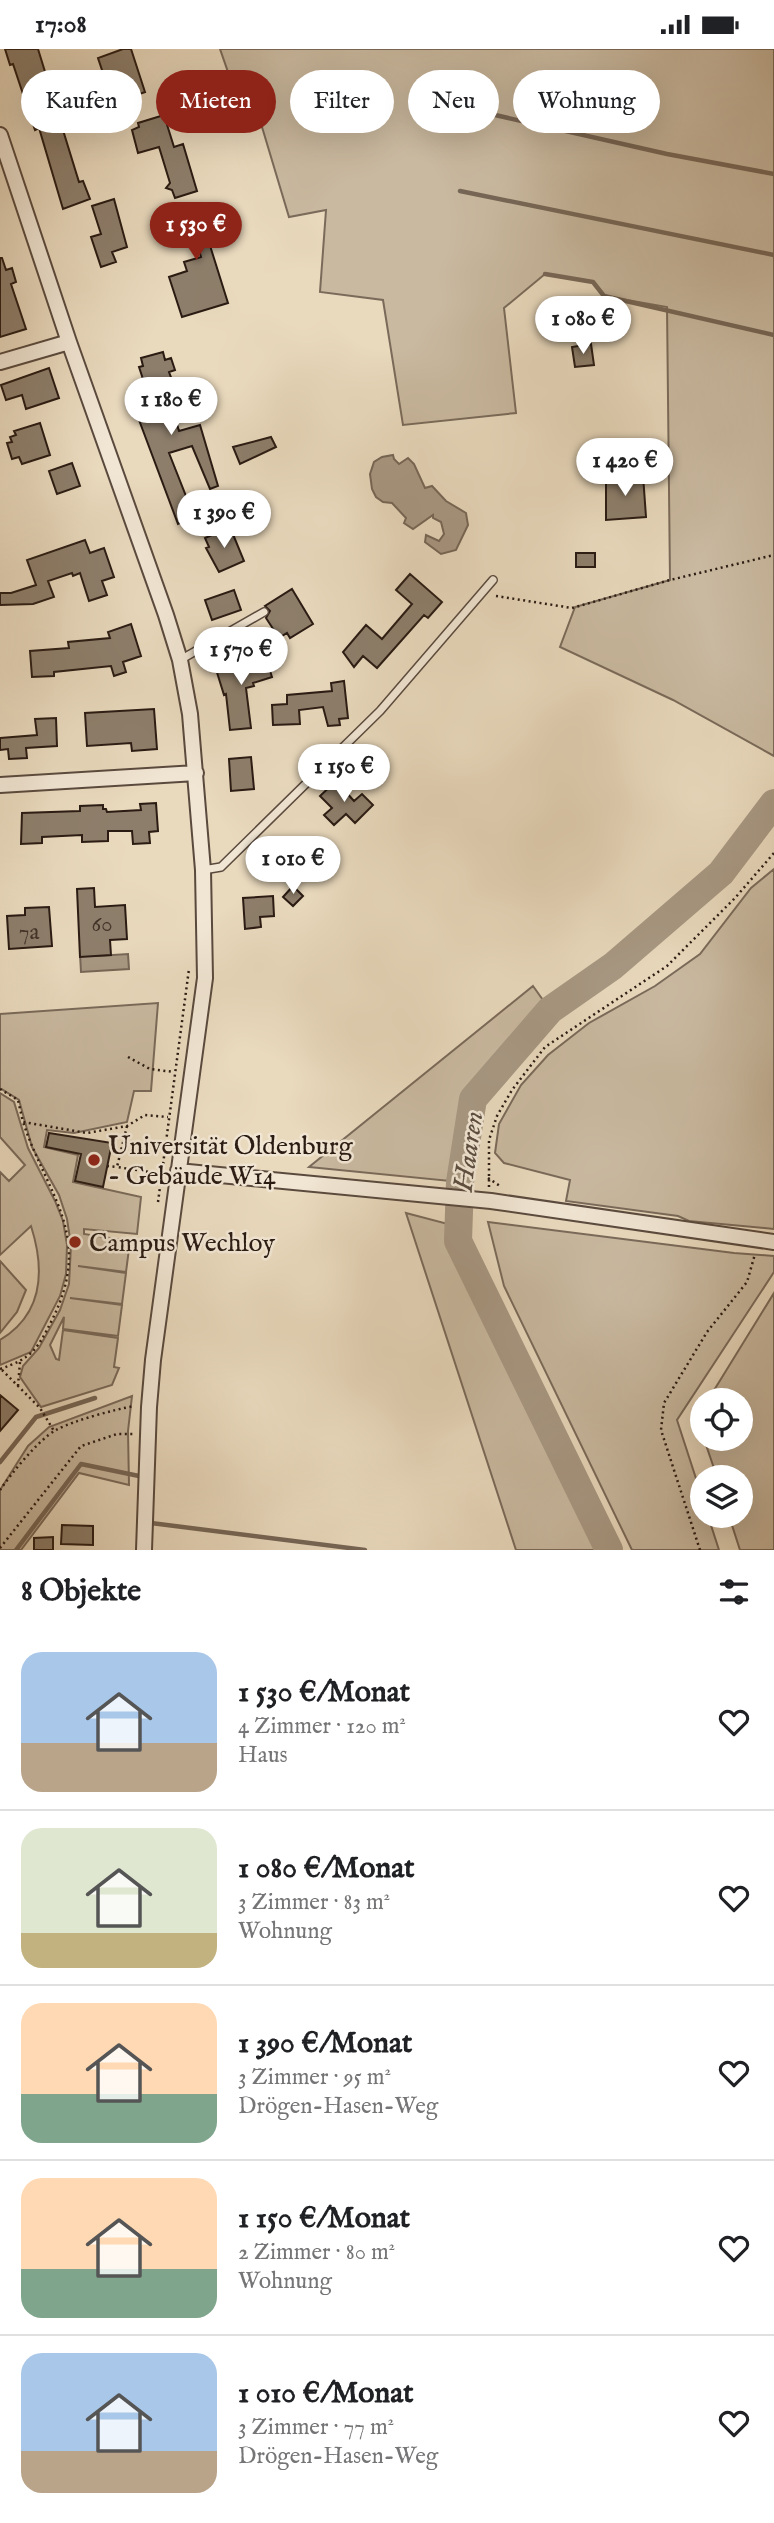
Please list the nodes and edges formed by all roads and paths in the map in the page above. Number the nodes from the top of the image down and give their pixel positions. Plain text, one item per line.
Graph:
1 (0, 136) edge
2 (69, 342) junction
3 (0, 362) edge
4 (774, 555) edge
5 (493, 580) dead end
6 (482, 594) junction
7 (264, 612) dead end
8 (180, 660) junction
9 (196, 773) junction
10 (0, 785) edge
11 (774, 853) edge
12 (203, 870) junction
13 (128, 1057) dead end
14 (192, 1074) junction
15 (0, 1090) edge
16 (184, 1119) junction
17 (23, 1122) junction
18 (127, 1126) junction
19 (87, 1133) junction
20 (87, 1138) dead end
21 (107, 1165) dead end
22 (117, 1167) junction
23 (178, 1171) junction
24 (489, 1197) junction
25 (767, 1244) edge
26 (20, 1362) junction
27 (0, 1369) edge
28 (19, 1386) junction
29 (149, 1407) junction
30 (54, 1431) junction
31 (134, 1434) dead end
32 (0, 1490) edge
33 (0, 1548) edge
34 (144, 1550) edge
35 (700, 1550) edge

1 - 2 street
2 - 3 street
2 - 8 street
4 - 6 path
5 - 6 lane
6 - 12 lane
7 - 8 lane
8 - 9 street
9 - 10 street
9 - 12 street
11 - 24 path
12 - 14 street
13 - 14 path
14 - 16 street
15 - 17 path
16 - 18 path
16 - 23 street
17 - 19 path
17 - 26 path
18 - 19 path
18 - 22 path
19 - 20 path
21 - 22 path
22 - 23 path
23 - 24 street
23 - 29 street
24 - 25 street
25 - 35 path
26 - 27 path
26 - 28 path
27 - 28 path
28 - 30 path
29 - 30 path
29 - 34 street
30 - 32 path
31 - 33 path

